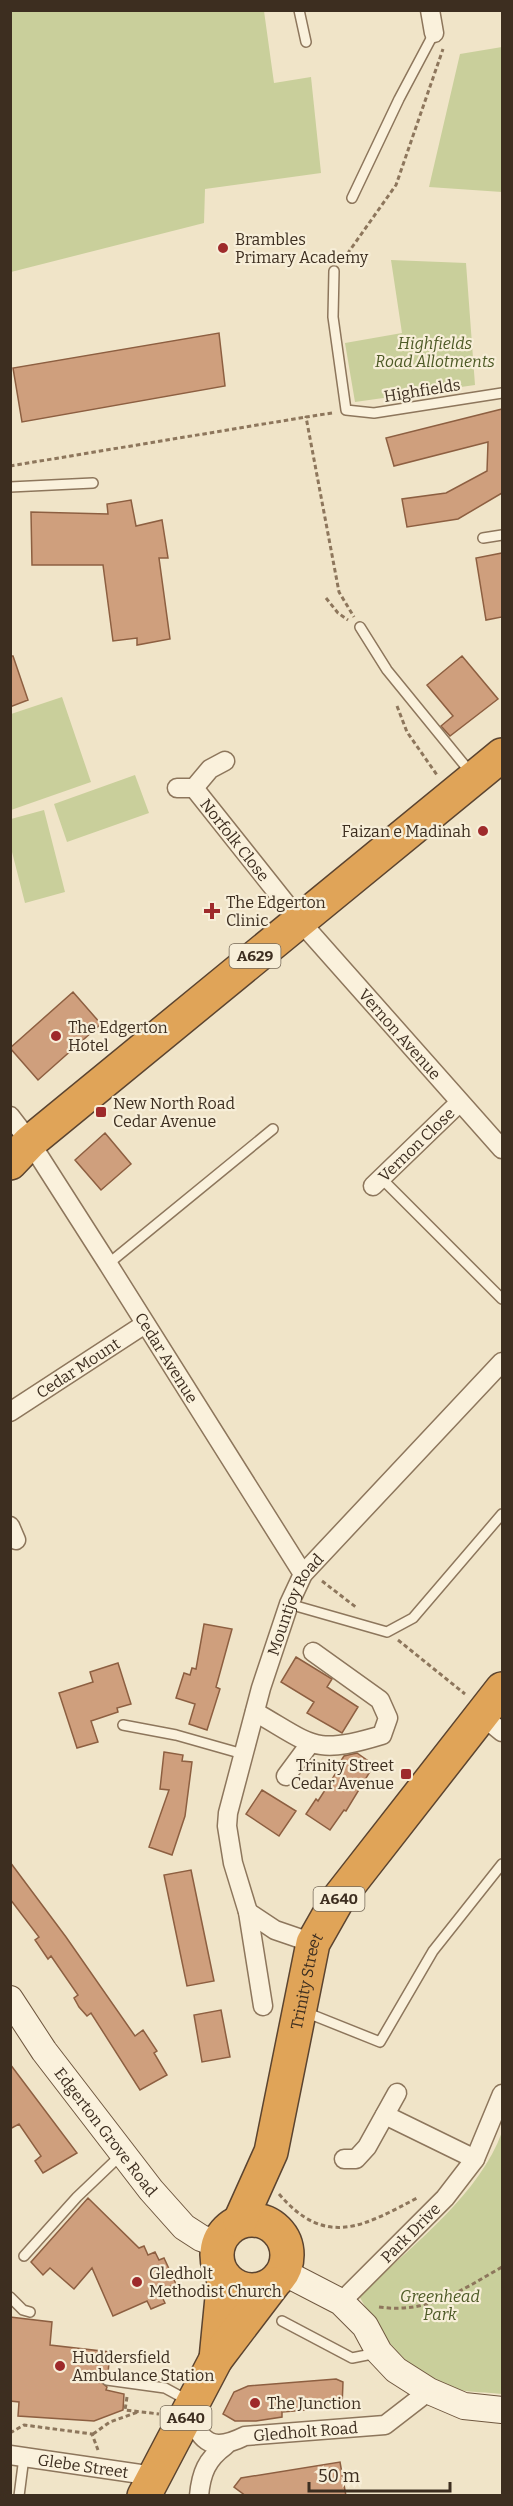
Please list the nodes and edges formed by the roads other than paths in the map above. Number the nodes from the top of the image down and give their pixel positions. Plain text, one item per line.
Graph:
1 (299, 10) edge
2 (430, 10) edge
3 (434, 33) joint
4 (306, 42) dead end
5 (352, 198) dead end
6 (334, 271) road end
7 (502, 393) edge
8 (93, 483) dead end
9 (10, 487) edge
10 (502, 535) edge
11 (483, 538) dead end
12 (360, 627) road end
13 (502, 755) edge
14 (225, 761) dead end
15 (463, 787) junction
16 (299, 920) junction
17 (459, 1103) junction
18 (10, 1116) edge
19 (273, 1129) dead end
20 (502, 1149) edge
21 (20, 1152) edge
22 (377, 1182) joint
23 (108, 1264) junction
24 (502, 1299) edge
25 (145, 1324) junction
26 (502, 1362) edge
27 (10, 1412) edge
28 (502, 1514) edge
29 (305, 1572) junction
30 (289, 1604) junction
31 (313, 1652) dead end
32 (255, 1712) junction
33 (493, 1712) edge
34 (123, 1725) dead end
35 (309, 1745) junction
36 (243, 1754) junction
37 (286, 1776) dead end
38 (502, 1864) edge
39 (248, 1912) junction
40 (313, 1943) junction
41 (10, 1999) edge
42 (263, 2006) dead end
43 (300, 2010) junction
44 (397, 2093) dead end
45 (502, 2097) edge
46 (385, 2115) junction
47 (271, 2152) junction
48 (123, 2153) junction
49 (344, 2159) dead end
50 (475, 2159) junction
51 (277, 2229) junction
52 (229, 2232) junction
53 (24, 2256) dead end
54 (224, 2277) junction
55 (278, 2278) junction
56 (10, 2297) edge
57 (341, 2302) junction
58 (30, 2312) dead end
59 (282, 2321) dead end
60 (379, 2352) junction
61 (216, 2359) junction
62 (107, 2380) dead end
63 (429, 2391) junction
64 (502, 2410) edge
65 (189, 2413) junction
66 (225, 2446) junction
67 (17, 2456) edge
68 (149, 2486) edge
69 (19, 2496) edge
70 (199, 2496) edge

1 - 4 lane
2 - 3 street
3 - 5 lane
6 - 7 lane, Highfields
8 - 9 lane
10 - 11 lane
12 - 15 lane
13 - 15 highway, A629
14 - 16 street, Norfolk Close
15 - 16 highway, A629
16 - 17 street, Vernon Avenue
16 - 21 highway, A629
17 - 20 street, Vernon Avenue
17 - 22 street, Vernon Close
18 - 21 street, Cedar Avenue
19 - 23 lane
21 - 23 street, Cedar Avenue
22 - 24 lane
23 - 25 street, Cedar Avenue
25 - 27 street, Cedar Mount
25 - 29 street, Cedar Avenue
26 - 29 street, Mountjoy Road
28 - 30 lane
29 - 30 street, Mountjoy Road
30 - 32 street, Mountjoy Road
31 - 35 street
32 - 35 street
32 - 36 street, Mountjoy Road
33 - 40 highway, Trinity Street / A640
34 - 36 lane
35 - 37 street
36 - 39 street, Mountjoy Road
38 - 43 lane
39 - 40 street
39 - 42 street, Mountjoy Road
40 - 43 highway, Trinity Street / A640
41 - 48 street, Edgerton Grove Road
43 - 47 highway, Trinity Street / A640
44 - 46 street
45 - 50 street, Park Drive
46 - 49 street
46 - 50 street
47 - 51 highway, Trinity Street / A640
47 - 52 highway, Trinity Street / A640
48 - 52 street, Edgerton Grove Road
48 - 53 lane
50 - 57 street, Park Drive
51 - 52 highway
51 - 55 highway, A640
52 - 54 highway, A640
54 - 55 highway
54 - 61 highway, A640
55 - 57 street
55 - 61 highway, A640
56 - 58 lane
57 - 60 street
59 - 60 lane
60 - 63 street
61 - 65 highway, A640
62 - 65 lane
63 - 64 street
63 - 66 street, Gledholt Road
65 - 66 street
65 - 68 highway, A640
66 - 70 street
67 - 68 street, Glebe Street
67 - 69 lane

